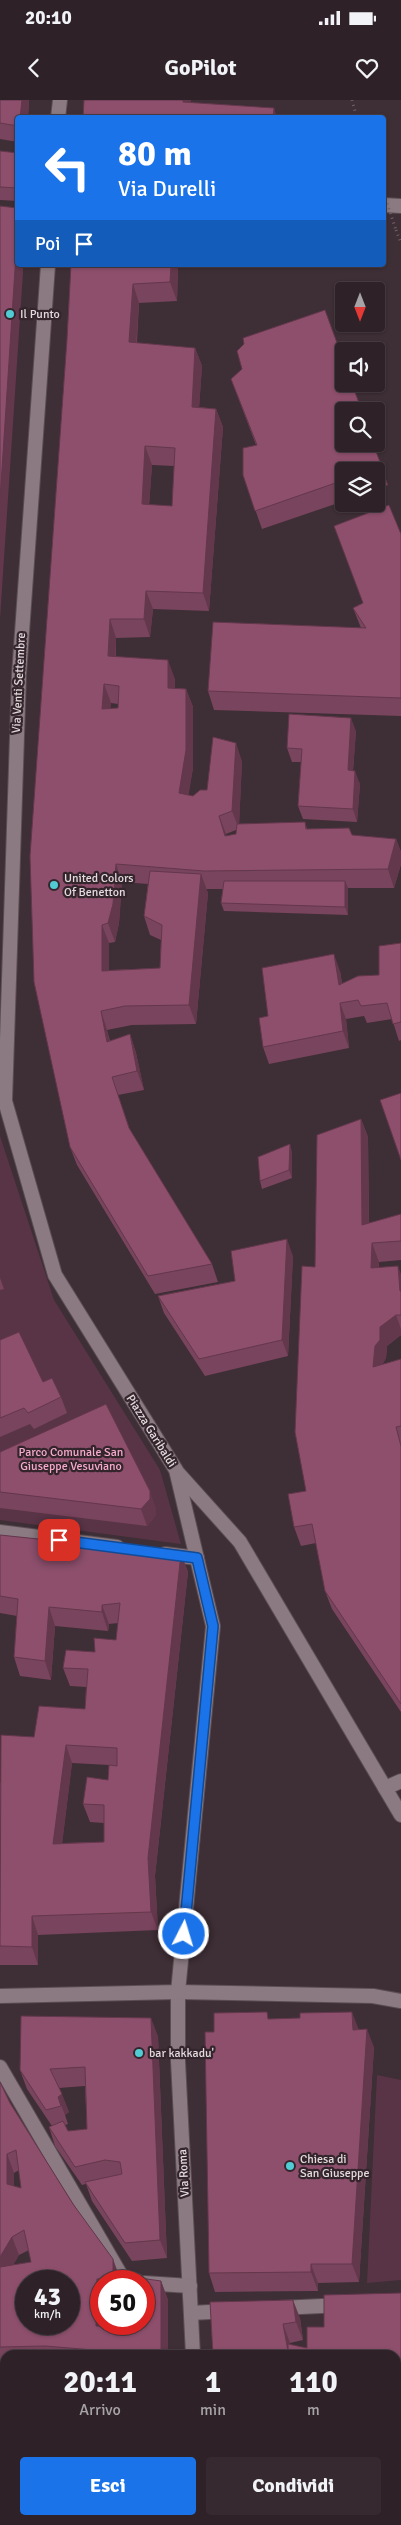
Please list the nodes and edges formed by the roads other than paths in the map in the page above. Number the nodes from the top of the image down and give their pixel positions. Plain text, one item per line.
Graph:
1 (60, 100) edge
2 (58, 115) edge
3 (386, 205) edge
4 (401, 206) edge
5 (48, 267) edge
6 (5, 1101) joint
7 (0, 1115) edge
8 (12, 1126) junction
9 (176, 1470) junction
10 (0, 1532) edge
11 (128, 1549) edge
12 (147, 1552) edge
13 (197, 1558) junction
14 (401, 1781) edge
15 (385, 1788) junction
16 (401, 1815) edge
17 (178, 1992) junction
18 (0, 1996) edge
19 (401, 2002) edge
20 (0, 2067) edge
21 (118, 2270) edge
22 (155, 2284) edge
23 (190, 2286) junction
24 (361, 2304) edge
25 (261, 2309) edge
26 (241, 2310) edge
27 (192, 2313) junction
28 (193, 2350) edge

1 - 2 main road
3 - 4 main road
5 - 6 main road, Via Venti Settembre
6 - 8 main road, Piazza Garibaldi
7 - 8 main road
8 - 9 main road, Piazza Garibaldi
9 - 13 main road, Piazza Garibaldi
9 - 15 main road
10 - 11 main road
12 - 13 main road
13 - 17 main road, Piazza Garibaldi
14 - 15 main road
15 - 16 main road
17 - 18 main road
17 - 19 main road
17 - 23 main road, Via Roma
20 - 21 main road
22 - 23 main road
23 - 27 main road, Via Roma
24 - 25 main road
26 - 27 main road
27 - 28 main road, Via Roma

